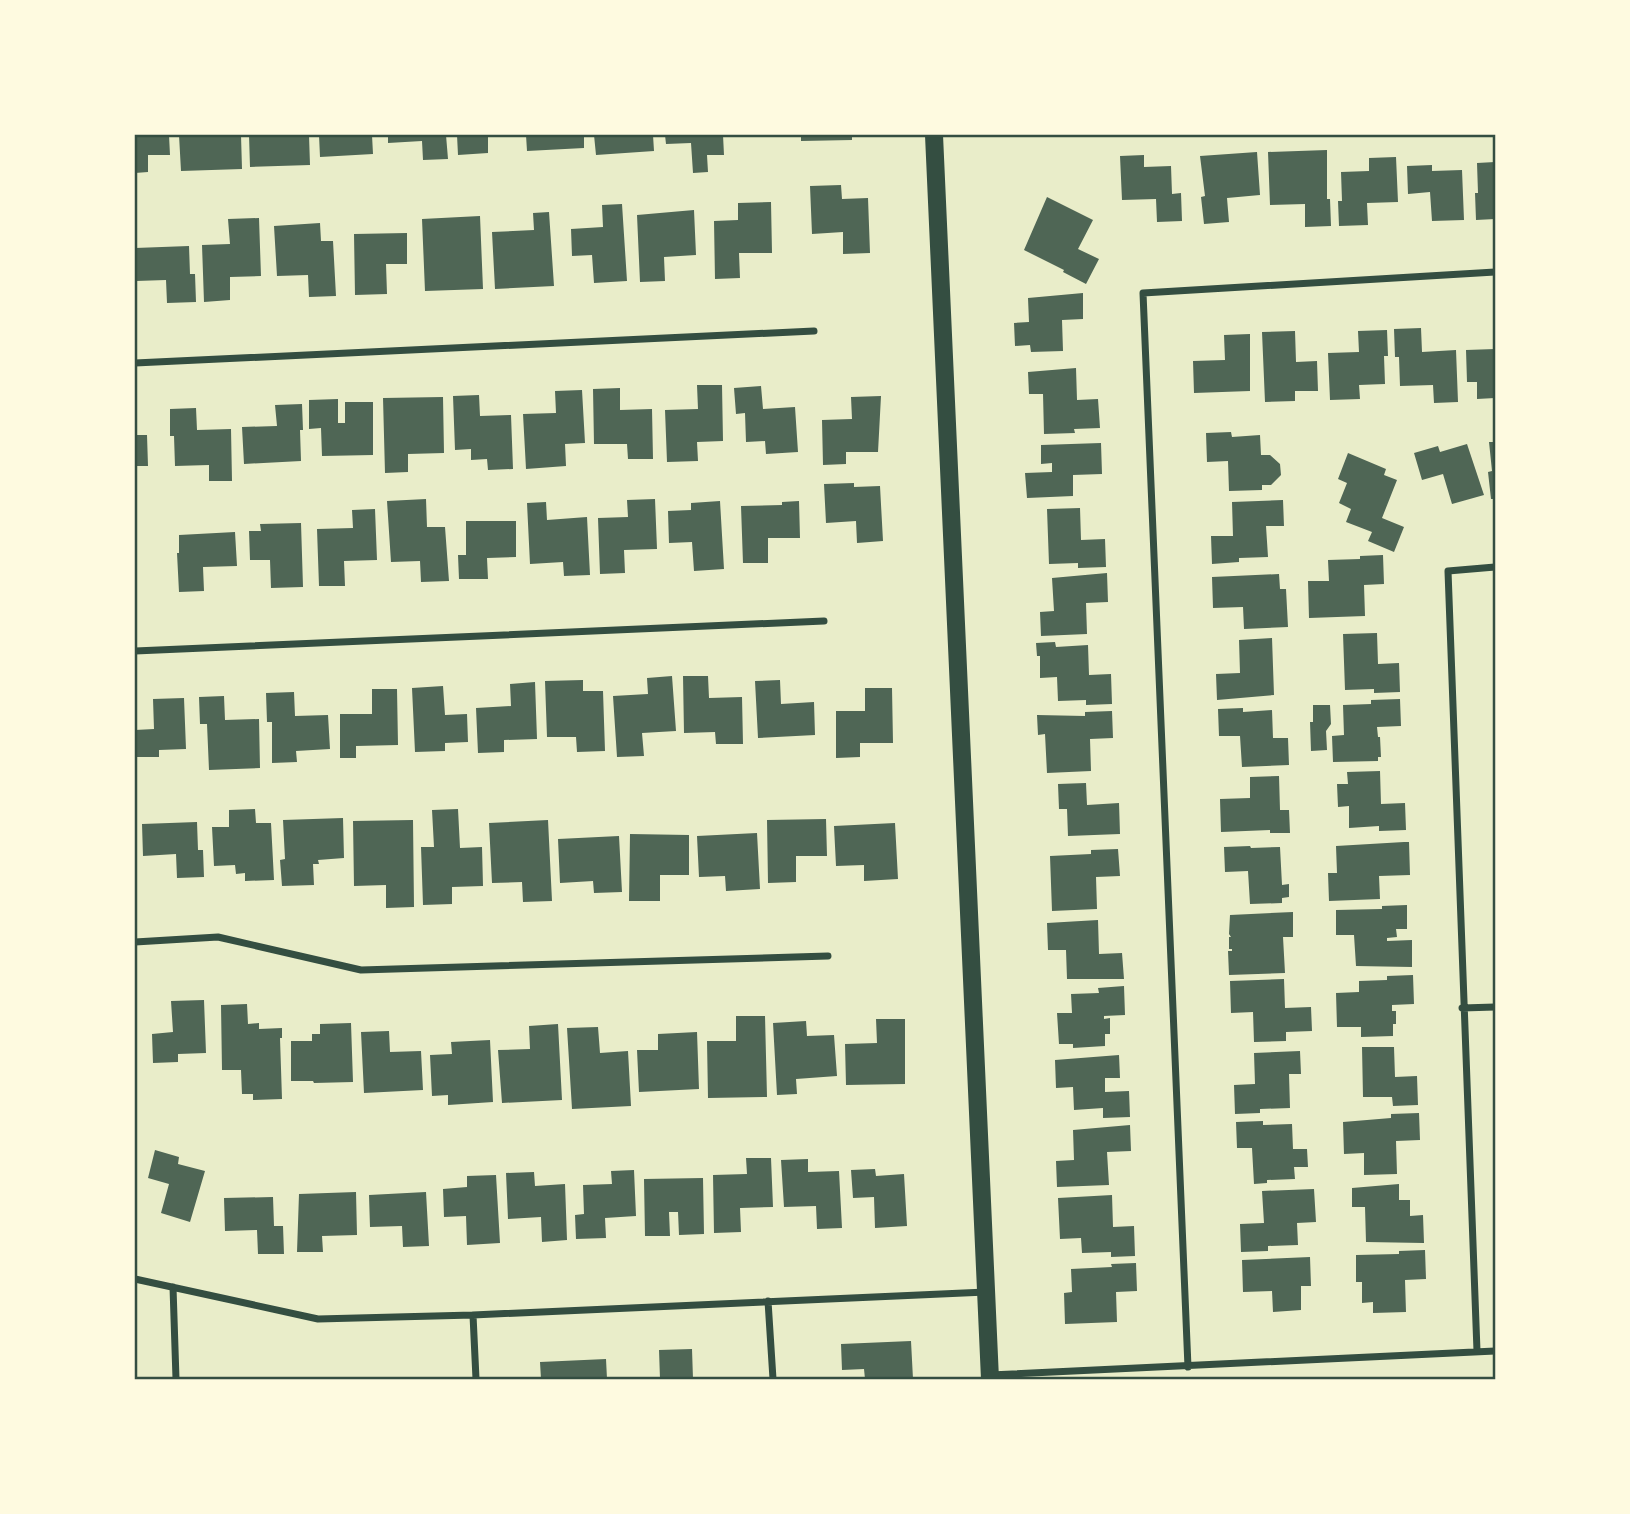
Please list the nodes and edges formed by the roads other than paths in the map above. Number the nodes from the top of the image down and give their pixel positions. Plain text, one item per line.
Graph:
1 (934, 135) edge
2 (1495, 272) edge
3 (814, 331) dead end
4 (135, 363) edge
5 (1495, 567) edge
6 (824, 621) dead end
7 (135, 651) edge
8 (135, 942) edge
9 (828, 956) dead end
10 (1495, 1007) edge
11 (1462, 1008) junction
12 (135, 1279) edge
13 (173, 1287) junction
14 (986, 1292) junction
15 (768, 1301) junction
16 (473, 1315) junction
17 (1476, 1351) junction
18 (1495, 1351) edge
19 (1188, 1367) junction
20 (990, 1377) edge
21 (176, 1379) edge
22 (476, 1379) edge
23 (773, 1379) edge

1 - 14 main road
2 - 19 street
3 - 4 street
5 - 11 street
6 - 7 street
8 - 9 street
10 - 11 street
11 - 17 street
12 - 13 street
13 - 16 street
13 - 21 street
14 - 15 street
14 - 20 main road
15 - 16 street
15 - 23 street
16 - 22 street
17 - 18 street
17 - 19 street
19 - 20 street

